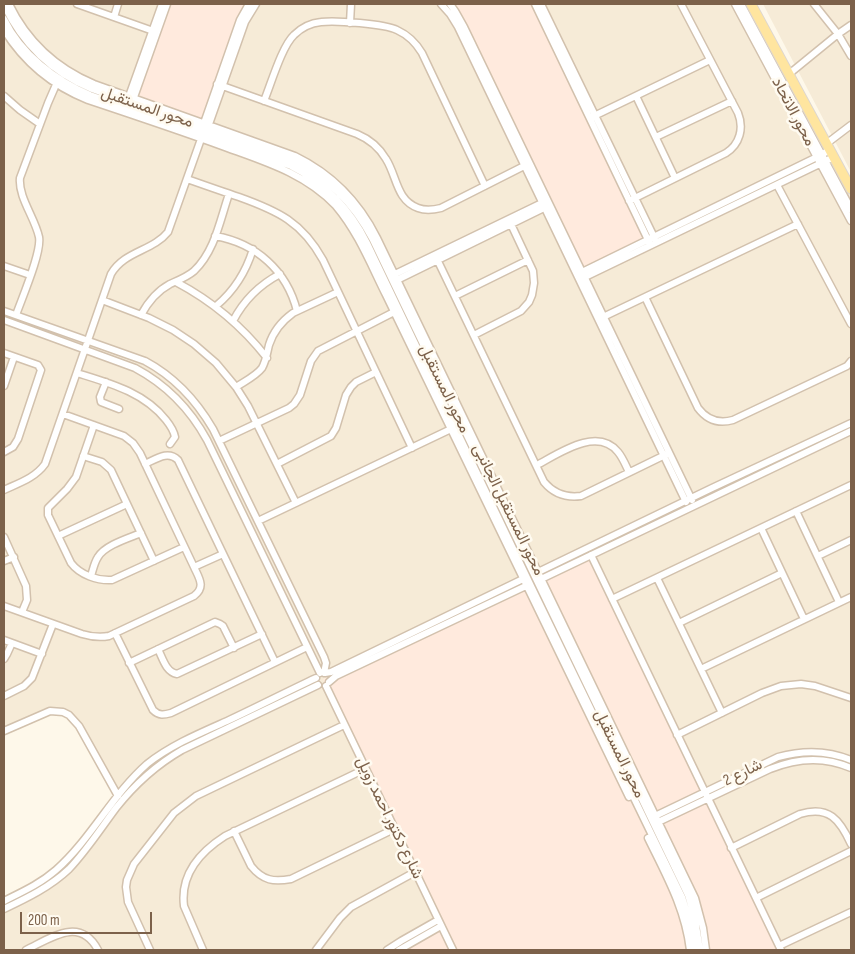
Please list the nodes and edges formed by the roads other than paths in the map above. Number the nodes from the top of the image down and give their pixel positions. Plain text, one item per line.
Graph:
1 (9, 4) edge
2 (77, 4) edge
3 (118, 4) edge
4 (162, 4) edge
5 (167, 4) edge
6 (249, 4) edge
7 (256, 4) edge
8 (351, 4) edge
9 (441, 4) edge
10 (450, 4) edge
11 (534, 4) edge
12 (541, 4) edge
13 (681, 4) edge
14 (735, 4) edge
15 (741, 4) edge
16 (751, 4) edge
17 (814, 4) edge
18 (4, 5) edge
19 (114, 17) junction
20 (4, 19) edge
21 (350, 23) junction
22 (851, 25) edge
23 (4, 30) edge
24 (155, 31) junction
25 (838, 34) junction
26 (851, 56) edge
27 (710, 60) junction
28 (789, 74) junction
29 (57, 81) junction
30 (220, 85) junction
31 (636, 96) junction
32 (4, 97) edge
33 (264, 101) junction
34 (732, 101) junction
35 (129, 102) junction
36 (146, 117) junction
37 (592, 117) junction
38 (40, 124) junction
39 (851, 126) edge
40 (204, 130) junction
41 (656, 137) junction
42 (825, 155) junction
43 (527, 165) junction
44 (675, 178) junction
45 (187, 179) junction
46 (777, 184) junction
47 (485, 186) junction
48 (851, 189) edge
49 (229, 194) junction
50 (632, 199) junction
51 (546, 204) junction
52 (851, 208) edge
53 (851, 221) edge
54 (510, 222) junction
55 (798, 224) junction
56 (215, 236) junction
57 (652, 242) junction
58 (253, 249) junction
59 (436, 257) junction
60 (528, 260) junction
61 (4, 266) edge
62 (280, 274) junction
63 (30, 276) junction
64 (581, 276) junction
65 (391, 280) junction
66 (176, 282) junction
67 (338, 292) junction
68 (389, 294) junction
69 (455, 296) junction
70 (645, 297) junction
71 (102, 300) junction
72 (216, 306) junction
73 (4, 310) edge
74 (297, 311) junction
75 (394, 312) junction
76 (16, 315) junction
77 (141, 315) junction
78 (601, 318) junction
79 (4, 320) edge
80 (233, 321) junction
81 (851, 324) edge
82 (356, 331) junction
83 (474, 334) junction
84 (87, 340) junction
85 (85, 349) junction
86 (4, 353) edge
87 (14, 357) junction
88 (266, 358) junction
89 (851, 361) edge
90 (77, 372) junction
91 (376, 372) junction
92 (106, 382) junction
93 (4, 386) edge
94 (236, 387) junction
95 (119, 409) dead end
96 (62, 414) junction
97 (257, 423) junction
98 (851, 423) edge
99 (94, 425) junction
100 (451, 429) junction
101 (851, 431) edge
102 (219, 441) junction
103 (170, 444) dead end
104 (412, 448) junction
105 (4, 452) edge
106 (666, 454) junction
107 (84, 456) junction
108 (145, 464) junction
109 (277, 464) junction
110 (536, 465) junction
111 (629, 472) junction
112 (851, 485) edge
113 (4, 490) edge
114 (688, 499) junction
115 (296, 503) junction
116 (127, 504) junction
117 (692, 507) junction
118 (796, 511) junction
119 (259, 524) junction
120 (761, 528) junction
121 (252, 531) junction
122 (141, 533) junction
123 (58, 536) junction
124 (4, 537) edge
125 (851, 540) edge
126 (184, 547) junction
127 (223, 554) junction
128 (591, 555) junction
129 (818, 556) junction
130 (14, 557) junction
131 (4, 561) edge
132 (154, 561) junction
133 (194, 567) junction
134 (782, 573) junction
135 (530, 575) junction
136 (91, 576) junction
137 (657, 578) junction
138 (534, 582) junction
139 (851, 597) edge
140 (612, 600) junction
141 (839, 602) junction
142 (4, 606) edge
143 (22, 612) junction
144 (804, 619) junction
145 (679, 623) junction
146 (53, 624) junction
147 (115, 634) junction
148 (262, 634) junction
149 (4, 640) edge
150 (12, 643) junction
151 (307, 647) junction
152 (234, 648) junction
153 (158, 649) junction
154 (377, 653) junction
155 (42, 654) junction
156 (4, 659) edge
157 (275, 662) junction
158 (129, 663) junction
159 (701, 669) junction
160 (323, 679) junction
161 (4, 696) edge
162 (851, 698) edge
163 (722, 713) junction
164 (344, 725) junction
165 (4, 731) edge
166 (677, 735) junction
167 (851, 760) edge
168 (851, 768) edge
169 (365, 769) junction
170 (704, 792) junction
171 (118, 796) junction
172 (708, 799) junction
173 (649, 823) junction
174 (394, 828) junction
175 (234, 832) junction
176 (851, 844) edge
177 (732, 848) junction
178 (851, 851) edge
179 (415, 872) junction
180 (756, 898) junction
181 (4, 901) edge
182 (4, 909) edge
183 (851, 912) edge
184 (440, 923) junction
185 (780, 948) edge
186 (26, 950) edge
187 (98, 950) edge
188 (150, 950) edge
189 (204, 950) edge
190 (316, 950) edge
191 (387, 950) edge
192 (399, 950) edge
193 (453, 950) edge
194 (690, 950) edge
195 (694, 950) edge
196 (700, 950) edge
197 (706, 950) edge

1 - 35 street
2 - 19 street
3 - 19 street
4 - 24 street
5 - 24 street
6 - 30 street
7 - 30 street
8 - 21 street
9 - 43 street
10 - 43 street
11 - 37 street
12 - 37 street
13 - 27 street
14 - 42 street, محور الاتحاد
15 - 42 street, محور الاتحاد
16 - 28 main road
17 - 25 street
18 - 35 street, محور المستقبل
19 - 24 street
20 - 29 street, محور المستقبل
21 - 33 street
21 - 47 street
22 - 25 street
23 - 29 street, محور المستقبل الجانبى
24 - 35 street
25 - 26 street
25 - 28 street
27 - 31 street
27 - 34 street
28 - 42 main road
29 - 35 street, محور المستقبل
29 - 36 street, محور المستقبل الجانبى
29 - 38 street
30 - 33 street
30 - 40 street
31 - 37 street
31 - 41 street
32 - 38 street
33 - 47 street
34 - 41 street
34 - 44 street
35 - 36 street, محور المستقبل
35 - 40 street, محور المستقبل
36 - 40 street, محور المستقبل الجانبى
37 - 50 street
38 - 63 street
39 - 42 street
40 - 45 street
40 - 65 street, محور المستقبل
40 - 65 street, محور المستقبل الجانبى
40 - 68 street, محور المستقبل الجانبى
41 - 44 street
42 - 46 street
42 - 48 main road
42 - 52 street, محور الاتحاد
42 - 53 street, محور الاتحاد
42 - 57 street
43 - 47 street
43 - 51 street
44 - 50 street
45 - 49 street
45 - 71 street
46 - 55 street
46 - 57 street
49 - 56 street
49 - 67 street
50 - 57 street
51 - 54 street
51 - 64 street
54 - 59 street
54 - 60 street
55 - 70 street
55 - 81 street
56 - 58 street
56 - 66 street
57 - 64 street
58 - 62 street
58 - 72 street
59 - 65 street
59 - 69 street
60 - 69 street
60 - 83 street
61 - 63 street
62 - 74 street
62 - 80 street
63 - 76 street
64 - 78 street
65 - 68 street, محور المستقبل
65 - 135 street, محور المستقبل
66 - 72 street
66 - 77 street
67 - 74 street
67 - 82 street
68 - 75 street, محور المستقبل الجانبى
68 - 135 street, محور المستقبل
69 - 83 street
70 - 78 street
70 - 89 street
71 - 77 street
71 - 84 street
72 - 80 street
73 - 76 street
74 - 88 street
75 - 82 street
75 - 100 street, محور المستقبل الجانبى
76 - 84 street
77 - 94 street
78 - 106 street
79 - 85 street
80 - 88 street
82 - 91 street
82 - 97 street
83 - 110 street
84 - 85 street
84 - 102 street
85 - 90 street
85 - 121 street
86 - 87 street
87 - 93 street
87 - 105 street
88 - 94 street
90 - 92 street
90 - 96 street
91 - 104 street
91 - 109 street
92 - 95 street
92 - 103 street
94 - 97 street
96 - 99 street
96 - 113 street
97 - 102 street
97 - 109 street
98 - 114 street
99 - 107 street
99 - 108 street
100 - 104 street
100 - 135 street, محور المستقبل الجانبى
101 - 117 street
102 - 119 street
104 - 115 street
106 - 111 street
106 - 114 street
107 - 116 street
107 - 123 street
108 - 126 street
108 - 127 street
109 - 115 street
110 - 111 street
110 - 111 street
112 - 118 street
114 - 117 street
114 - 135 street
115 - 119 street
116 - 122 street
116 - 123 street
117 - 128 street
118 - 120 street
118 - 129 street
119 - 121 street
119 - 160 street
120 - 134 street
120 - 137 street
121 - 151 street
122 - 132 street
122 - 136 street
123 - 136 street
124 - 130 street
125 - 129 street
126 - 132 street
126 - 133 street
127 - 133 street
127 - 148 street
128 - 138 street
128 - 140 street
129 - 141 street
130 - 131 street
130 - 143 street
132 - 136 street
133 - 147 street
134 - 144 street
134 - 145 street
135 - 138 street, محور المستقبل الجانبى
135 - 138 street, محور المستقبل
135 - 154 street
137 - 140 street
137 - 145 street
138 - 154 street
138 - 173 street, محور المستقبل الجانبى
138 - 173 street, محور المستقبل الجانبى
139 - 141 street
140 - 166 street
141 - 144 street
142 - 143 street
143 - 146 street
144 - 159 street
145 - 159 street
146 - 147 street
146 - 155 street
147 - 158 street
148 - 152 street
148 - 157 street
149 - 150 street
150 - 155 street
150 - 156 street
151 - 157 street
151 - 160 street
152 - 153 street
152 - 153 street
153 - 158 street
154 - 160 street
155 - 161 street
157 - 158 street
159 - 163 street
160 - 164 street, شارع دكتور احمد زويل
160 - 171 street
160 - 182 street
162 - 163 street
163 - 166 street
164 - 169 street, شارع دكتور احمد زويل
164 - 188 street
165 - 171 street
166 - 170 street
167 - 170 street, شارع 2
168 - 172 street, شارع 2
169 - 174 street, شارع دكتور احمد زويل
169 - 175 street
170 - 172 street
170 - 173 street, شارع 2
171 - 181 street
172 - 173 street, شارع 2
172 - 177 street
173 - 194 street, محور المستقبل الجانبى
173 - 195 street
173 - 196 street
173 - 197 street, محور المستقبل الجانبى
174 - 175 street
174 - 179 street, شارع دكتور احمد زويل
175 - 189 street
176 - 177 street
177 - 180 street
178 - 180 street
179 - 184 street, شارع دكتور احمد زويل
179 - 190 street
180 - 185 street
183 - 185 street
184 - 191 street
184 - 192 street
184 - 193 street, شارع دكتور احمد زويل
186 - 187 street

